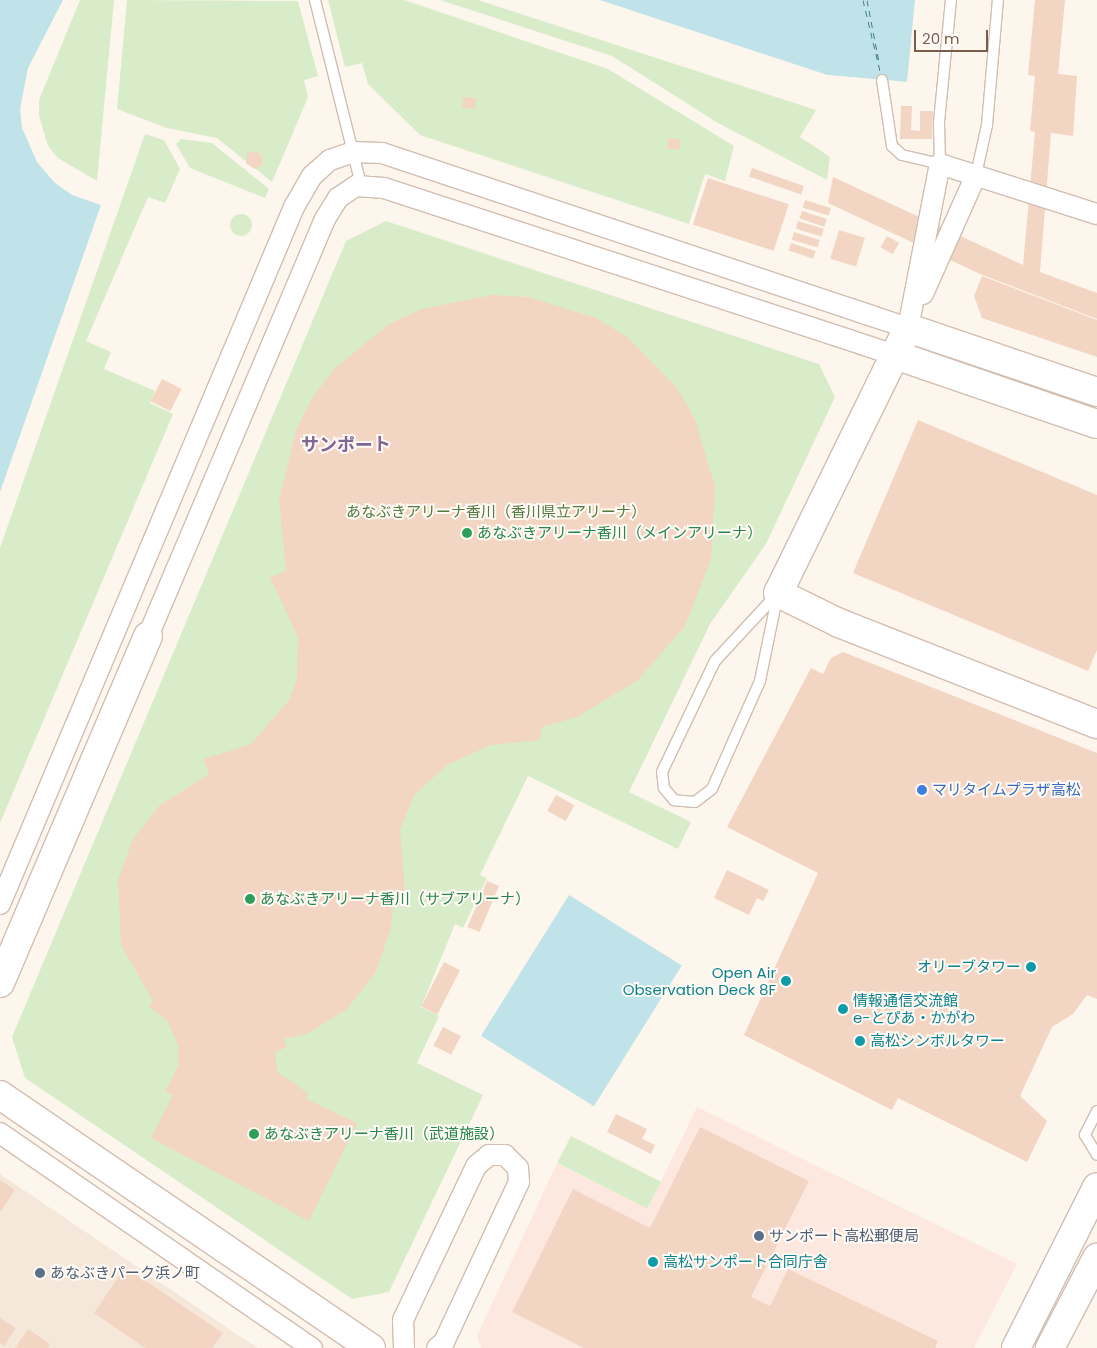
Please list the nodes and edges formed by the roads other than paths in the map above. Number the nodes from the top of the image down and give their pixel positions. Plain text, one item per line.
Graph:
1 (315, 0) edge
2 (951, 0) edge
3 (998, 0) edge
4 (882, 80) dead end
5 (353, 152) junction
6 (940, 164) junction
7 (976, 175) junction
8 (361, 185) junction
9 (1097, 214) edge
10 (908, 328) junction
11 (895, 355) junction
12 (1097, 392) edge
13 (1097, 424) edge
14 (778, 593) junction
15 (148, 636) joint
16 (1097, 724) edge
17 (0, 904) edge
18 (0, 983) edge
19 (0, 1095) edge
20 (1097, 1111) edge
21 (0, 1133) edge
22 (1097, 1154) edge
23 (1097, 1187) edge
24 (1097, 1258) edge
25 (312, 1348) edge
26 (371, 1348) edge
27 (404, 1348) edge
28 (437, 1348) edge
29 (1016, 1348) edge
30 (1050, 1348) edge

1 - 5 lane
2 - 6 lane
3 - 7 lane
4 - 6 lane
5 - 8 lane
5 - 10 street
5 - 17 street
6 - 7 street
6 - 10 street
7 - 9 street
7 - 10 street
8 - 11 street
8 - 15 street
10 - 11 street
10 - 12 street
11 - 13 street
11 - 14 street
14 - 14 lane
14 - 16 street
15 - 18 street
19 - 26 street
20 - 22 lane
21 - 25 street
23 - 29 street
24 - 30 street
27 - 28 street

